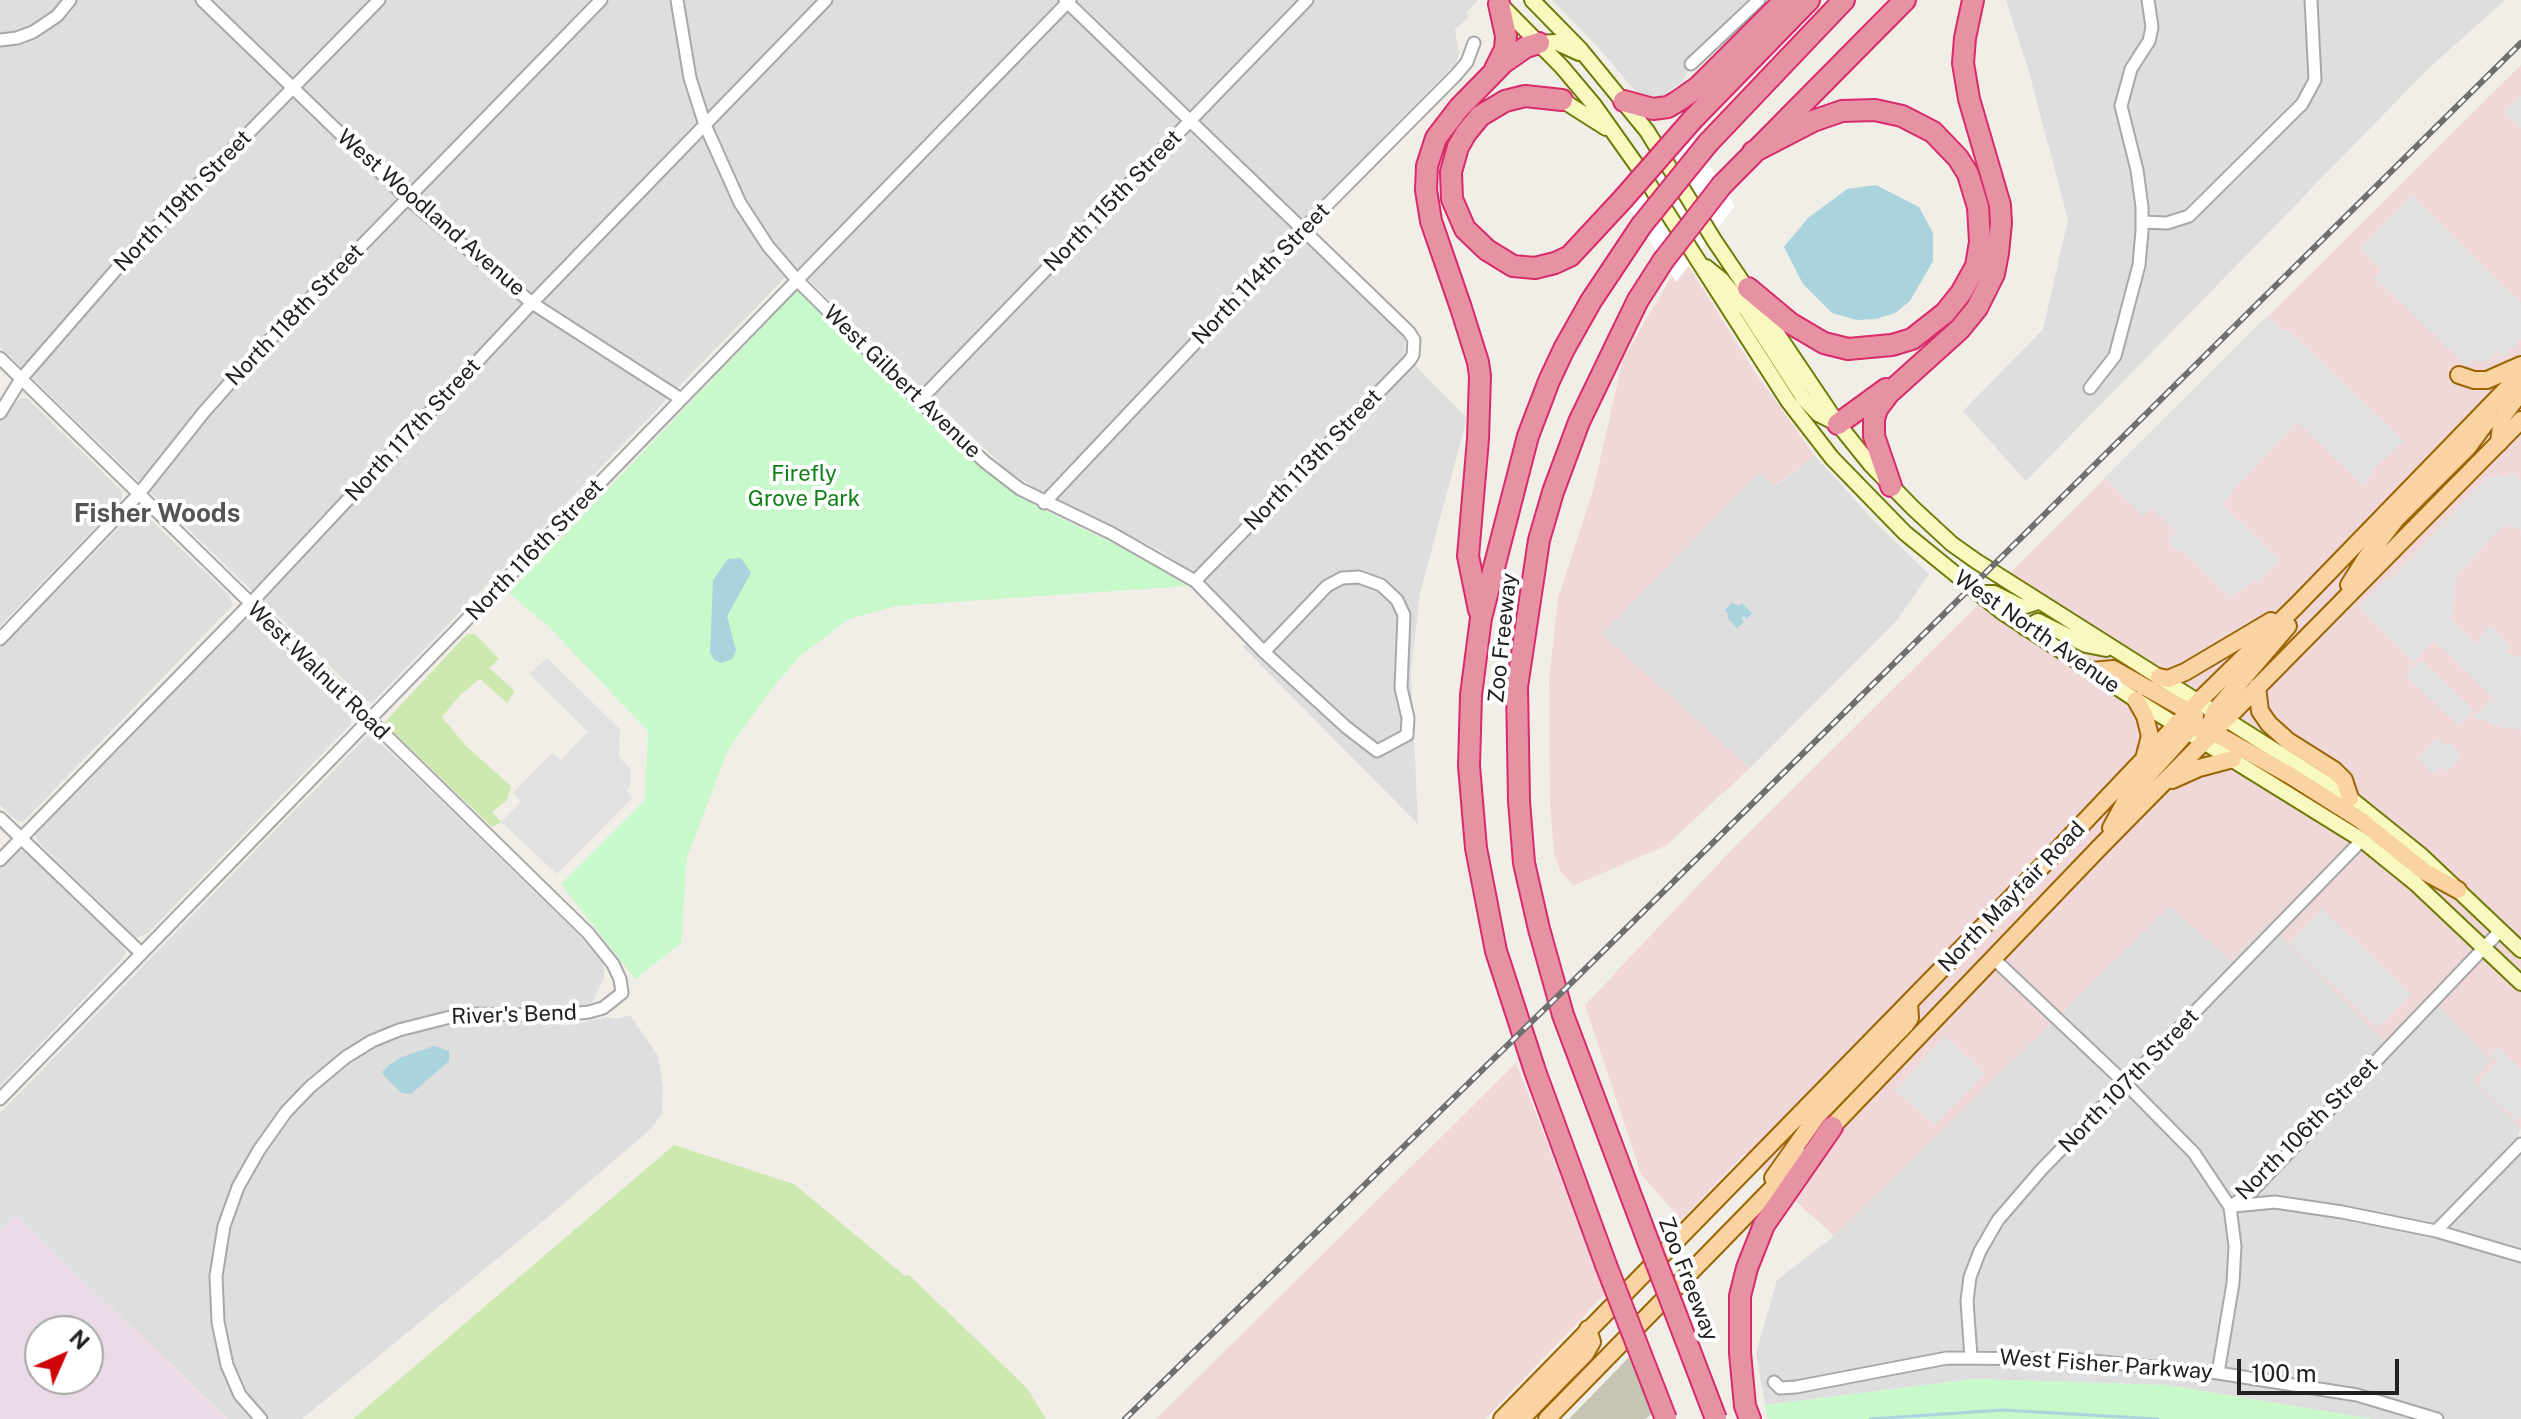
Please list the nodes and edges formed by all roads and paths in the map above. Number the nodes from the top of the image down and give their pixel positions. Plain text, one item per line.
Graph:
1 (70, 0) edge
2 (202, 0) edge
3 (379, 0) edge
4 (601, 0) edge
5 (677, 0) edge
6 (826, 0) edge
7 (1307, 0) edge
8 (1532, 0) edge
9 (1759, 0) edge
10 (1785, 0) edge
11 (1809, 0) edge
12 (1844, 0) edge
13 (1905, 0) edge
14 (1973, 0) edge
15 (2148, 0) edge
16 (2311, 0) edge
17 (1067, 1) edge
18 (1497, 2) edge
19 (0, 40) edge
20 (1474, 43) dead end
21 (1539, 43) junction
22 (1586, 56) junction
23 (1691, 64) dead end
24 (1492, 72) junction
25 (293, 89) junction
26 (1562, 100) joint
27 (1624, 101) junction
28 (1191, 120) junction
29 (705, 125) junction
30 (1618, 138) junction
31 (1753, 152) junction
32 (407, 198) junction
33 (2142, 222) junction
34 (1303, 229) junction
35 (1698, 261) junction
36 (797, 280) junction
37 (1748, 288) junction
38 (532, 303) junction
39 (0, 358) edge
40 (2521, 365) edge
41 (1915, 368) junction
42 (2521, 374) edge
43 (2459, 375) dead end
44 (21, 379) junction
45 (2090, 388) dead end
46 (2521, 392) edge
47 (681, 399) junction
48 (919, 401) junction
49 (2490, 406) junction
50 (0, 413) edge
51 (2521, 420) edge
52 (1838, 424) junction
53 (1816, 439) junction
54 (2499, 443) junction
55 (1891, 486) junction
56 (138, 495) junction
57 (1044, 503) junction
58 (1195, 581) junction
59 (1977, 593) junction
60 (2038, 602) junction
61 (250, 604) junction
62 (2296, 606) junction
63 (2331, 613) junction
64 (1481, 618) junction
65 (2025, 628) junction
66 (0, 639) edge
67 (2114, 650) junction
68 (1264, 652) junction
69 (2092, 671) junction
70 (2159, 677) junction
71 (2257, 687) junction
72 (2136, 700) junction
73 (369, 720) junction
74 (2202, 722) junction
75 (2143, 759) junction
76 (2233, 759) junction
77 (2160, 786) junction
78 (2350, 798) junction
79 (0, 818) edge
80 (21, 838) junction
81 (2362, 840) junction
82 (2100, 847) junction
83 (0, 860) edge
84 (2458, 890) junction
85 (2500, 931) junction
86 (2483, 948) junction
87 (2521, 950) edge
88 (141, 953) junction
89 (1994, 959) junction
90 (2517, 978) edge
91 (622, 993) joint
92 (1909, 1003) junction
93 (2125, 1083) junction
94 (0, 1099) edge
95 (1832, 1127) junction
96 (2521, 1144) edge
97 (1755, 1207) junction
98 (2230, 1207) junction
99 (2436, 1231) junction
100 (2521, 1256) edge
101 (1588, 1329) junction
102 (1971, 1357) junction
103 (2218, 1373) junction
104 (1774, 1382) dead end
105 (261, 1419) edge
106 (1502, 1419) edge
107 (1521, 1419) edge
108 (1547, 1419) edge
109 (1666, 1419) edge
110 (1716, 1419) edge
111 (1750, 1419) edge
112 (2437, 1419) edge

1 - 19 street
2 - 25 street, West Woodland Avenue
3 - 25 street, North 119th Street
4 - 32 street, North 118th Street
5 - 29 street, West Gilbert Avenue
6 - 29 street, North 117th Street
7 - 28 street, North 115th Street
8 - 22 main road, West North Avenue
9 - 23 street
10 - 27 highway
11 - 26 highway, bridge
12 - 64 highway, Zoo Freeway, bridge
13 - 31 highway, Zoo Freeway
14 - 41 highway
15 - 33 street
16 - 33 street
17 - 28 street
17 - 36 street, North 116th Street
18 - 21 main road, West North Avenue
18 - 24 highway
20 - 34 street, North 114th Street
21 - 22 main road
21 - 24 highway
21 - 30 main road, West North Avenue
22 - 27 main road, West North Avenue
24 - 64 highway
25 - 32 street, West Woodland Avenue
25 - 44 street, North 119th Street
26 - 30 main road
27 - 37 main road, West North Avenue
28 - 34 street
28 - 48 street, North 115th Street
29 - 36 street, West Gilbert Avenue
29 - 38 street, North 117th Street
30 - 35 main road, West North Avenue
31 - 37 highway
31 - 110 highway, Zoo Freeway, bridge
32 - 38 street, West Woodland Avenue
32 - 56 street, North 118th Street
33 - 45 street
34 - 57 street, North 114th Street
34 - 58 street, North 113th Street
35 - 52 main road
35 - 53 main road, West North Avenue
36 - 47 street, North 116th Street
36 - 48 street, West Gilbert Avenue
37 - 52 main road, West North Avenue
38 - 47 street, West Woodland Avenue
38 - 61 street, North 117th Street
39 - 44 street, West Walnut Road
40 - 43 main road
41 - 52 highway
41 - 55 highway
42 - 49 main road, North Mayfair Road
44 - 50 street, North 119th Street
44 - 56 street, West Walnut Road
46 - 54 main road
47 - 73 street, North 116th Street
48 - 57 street, West Gilbert Avenue
49 - 62 main road, North Mayfair Road
49 - 63 main road
51 - 54 main road, North Mayfair Road
52 - 53 main road
52 - 55 main road, West North Avenue
53 - 59 main road, West North Avenue
54 - 63 main road, North Mayfair Road
55 - 60 main road, West North Avenue
56 - 61 street, West Walnut Road
56 - 66 street, North 118th Street
57 - 58 street, West Gilbert Avenue
58 - 68 street, West Gilbert Avenue
59 - 60 main road
59 - 65 main road, West North Avenue
60 - 67 main road, West North Avenue
61 - 73 street, West Walnut Road
61 - 80 street, North 117th Street
62 - 70 main road
62 - 74 main road, North Mayfair Road
63 - 71 main road, North Mayfair Road
64 - 109 highway, Zoo Freeway, bridge
65 - 67 main road
65 - 69 main road, West North Avenue
67 - 70 main road, West North Avenue
68 - 68 street, West Gilbert Avenue
69 - 72 main road, West North Avenue
69 - 74 main road
70 - 74 main road, West North Avenue
71 - 74 main road, North Mayfair Road
71 - 78 main road
72 - 74 main road, West North Avenue
72 - 75 main road
73 - 88 street, North 116th Street
73 - 91 street, West Walnut Road
74 - 75 main road, North Mayfair Road
74 - 76 main road, West North Avenue
74 - 77 main road, North Mayfair Road
74 - 78 main road, West North Avenue
74 - 82 main road
74 - 84 main road
75 - 92 main road, North Mayfair Road
76 - 77 main road
76 - 81 main road, West North Avenue
77 - 82 main road, North Mayfair Road
78 - 84 main road, West North Avenue
79 - 80 street
80 - 83 street, North 117th Street
80 - 88 street
81 - 86 main road, West North Avenue
81 - 93 street, North 107th Street
82 - 89 main road, North Mayfair Road
84 - 85 main road, West North Avenue
85 - 86 street, North 106th Street
85 - 87 main road, West North Avenue
86 - 90 main road, West North Avenue
86 - 98 street, North 106th Street
88 - 94 street, North 116th Street
89 - 93 street
89 - 95 main road, North Mayfair Road
91 - 105 street, River's Bend
92 - 97 main road
92 - 101 main road, North Mayfair Road
93 - 98 street
93 - 102 street, North 107th Street
95 - 97 main road, North Mayfair Road
95 - 111 highway
96 - 99 street
97 - 108 main road, North Mayfair Road
98 - 99 street
98 - 103 street, North 106th Street
99 - 100 street
101 - 106 main road, North Mayfair Road
101 - 107 main road
102 - 103 street, West Fisher Parkway
102 - 104 street, West Fisher Parkway
103 - 112 street, West Fisher Parkway

